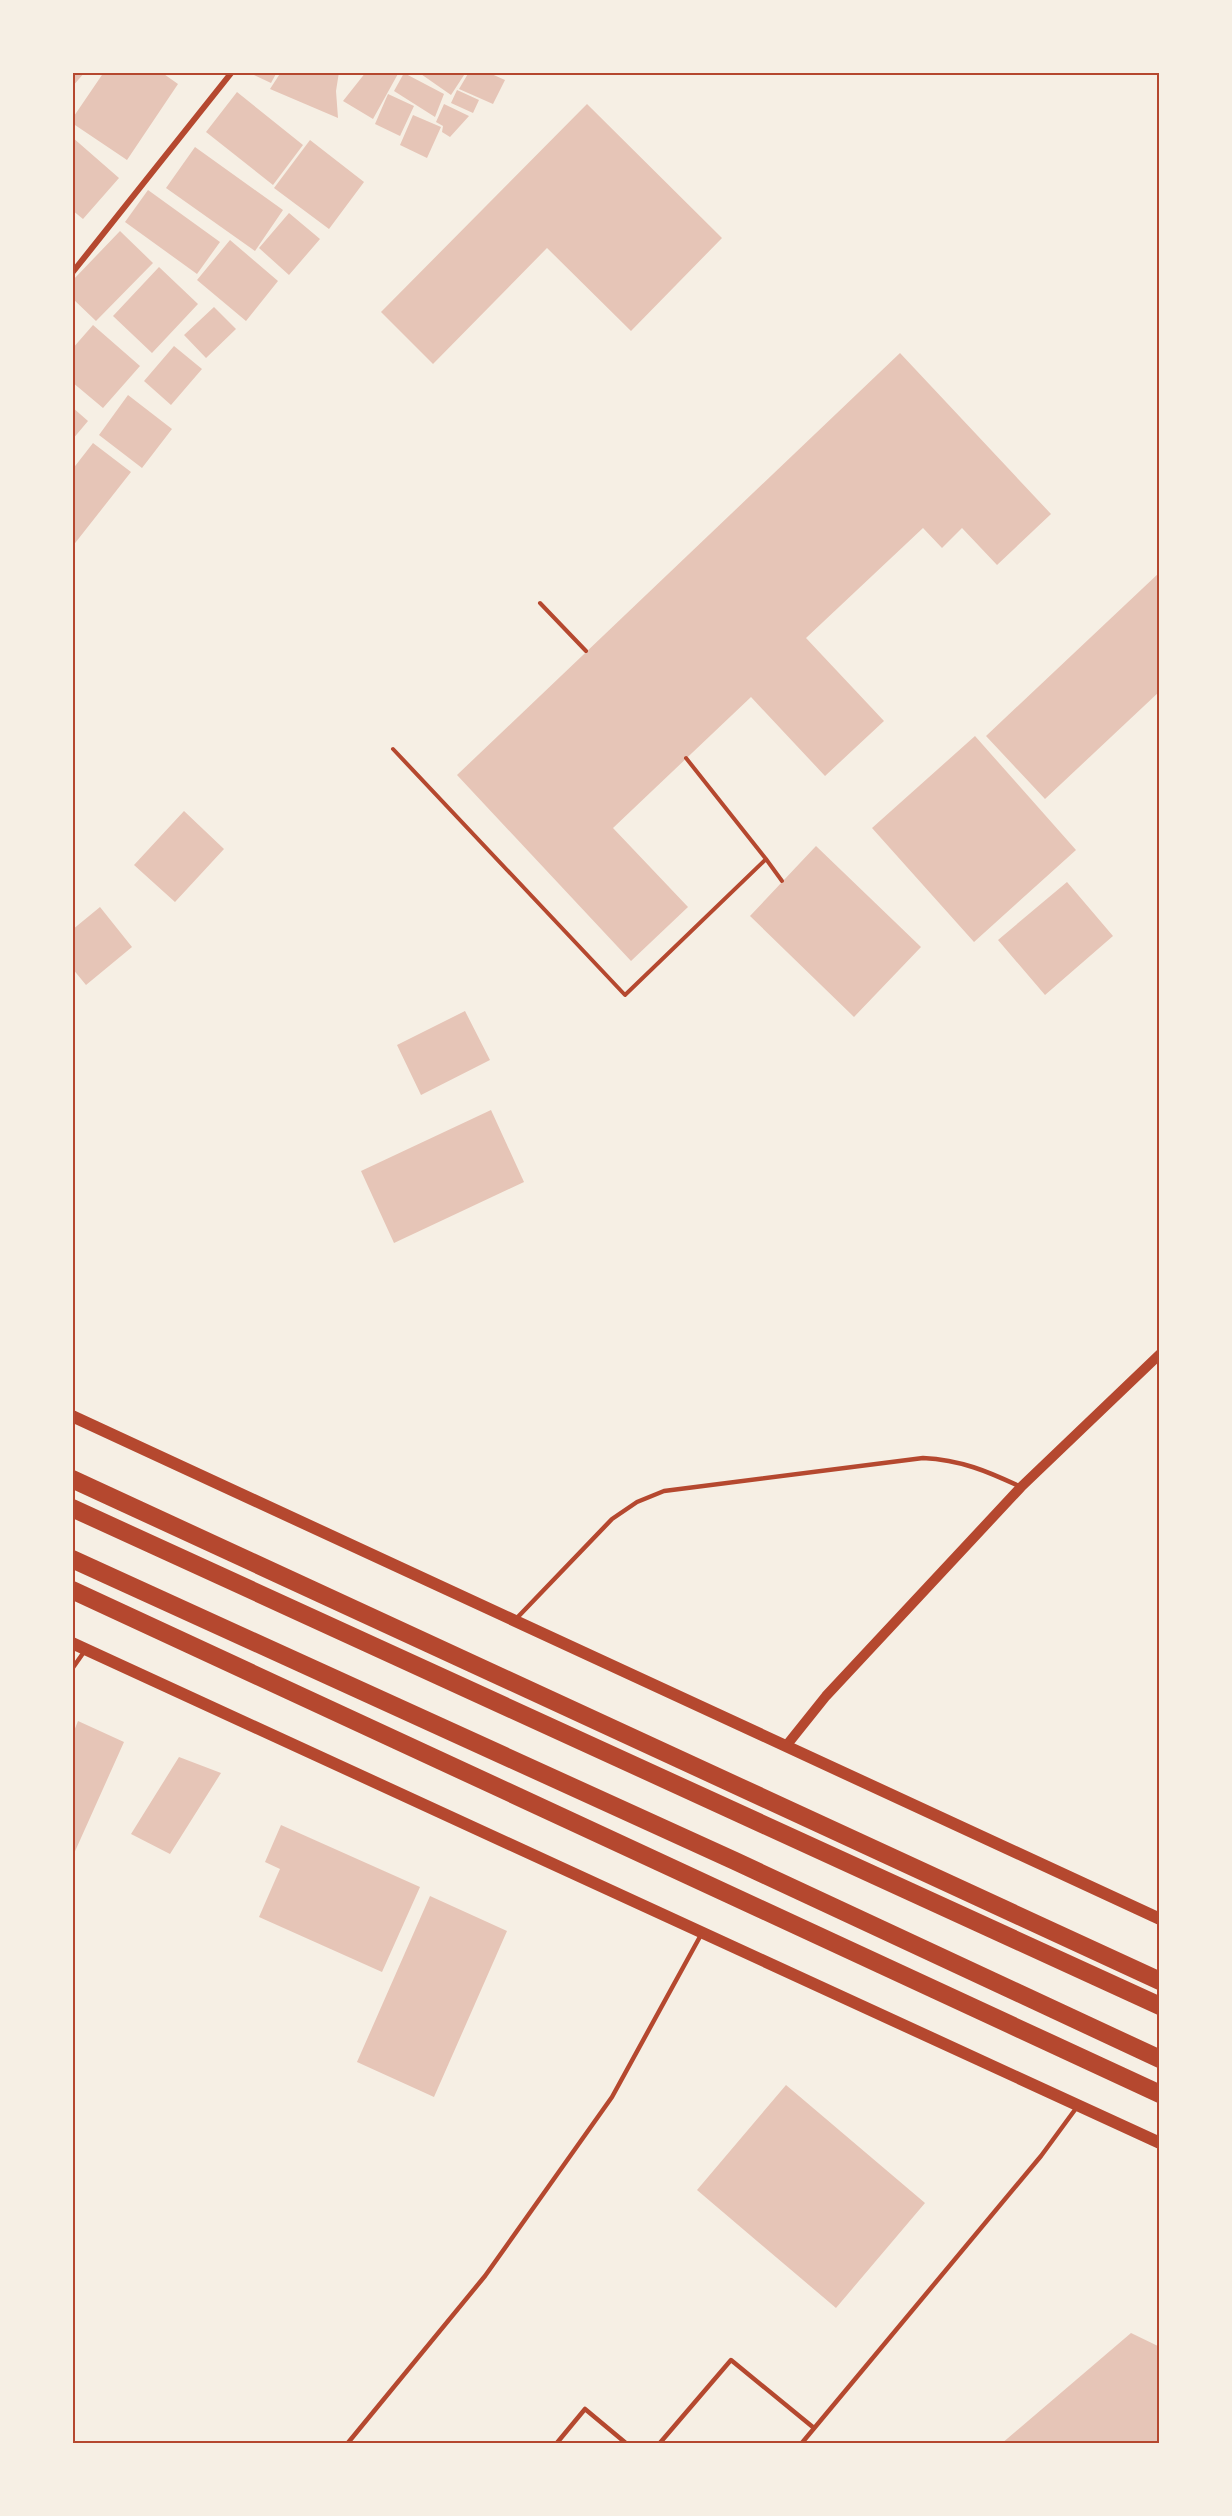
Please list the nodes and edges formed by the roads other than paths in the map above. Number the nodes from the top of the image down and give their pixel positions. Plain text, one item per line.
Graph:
1 (232, 72) edge
2 (72, 273) edge
3 (1160, 1354) edge
4 (72, 1416) edge
5 (72, 1479) edge
6 (1021, 1487) junction
7 (72, 1508) edge
8 (72, 1559) edge
9 (72, 1590) edge
10 (513, 1623) junction
11 (72, 1643) edge
12 (86, 1649) junction
13 (72, 1669) edge
14 (786, 1746) junction
15 (1160, 1919) edge
16 (702, 1932) junction
17 (1160, 1981) edge
18 (1160, 2006) edge
19 (1160, 2059) edge
20 (1160, 2094) edge
21 (1078, 2106) junction
22 (1160, 2143) edge
23 (814, 2428) junction
24 (347, 2444) edge
25 (556, 2444) edge
26 (627, 2444) edge
27 (659, 2444) edge
28 (801, 2444) edge

1 - 2 street
3 - 6 street
4 - 10 main road
5 - 17 highway
6 - 10 lane
6 - 14 street
7 - 18 highway
8 - 19 highway
9 - 20 highway
10 - 14 main road
11 - 12 main road
12 - 13 lane
12 - 16 main road
14 - 15 main road
16 - 21 main road
16 - 24 lane
21 - 22 main road
21 - 23 lane
23 - 27 lane
23 - 28 lane
25 - 26 lane

